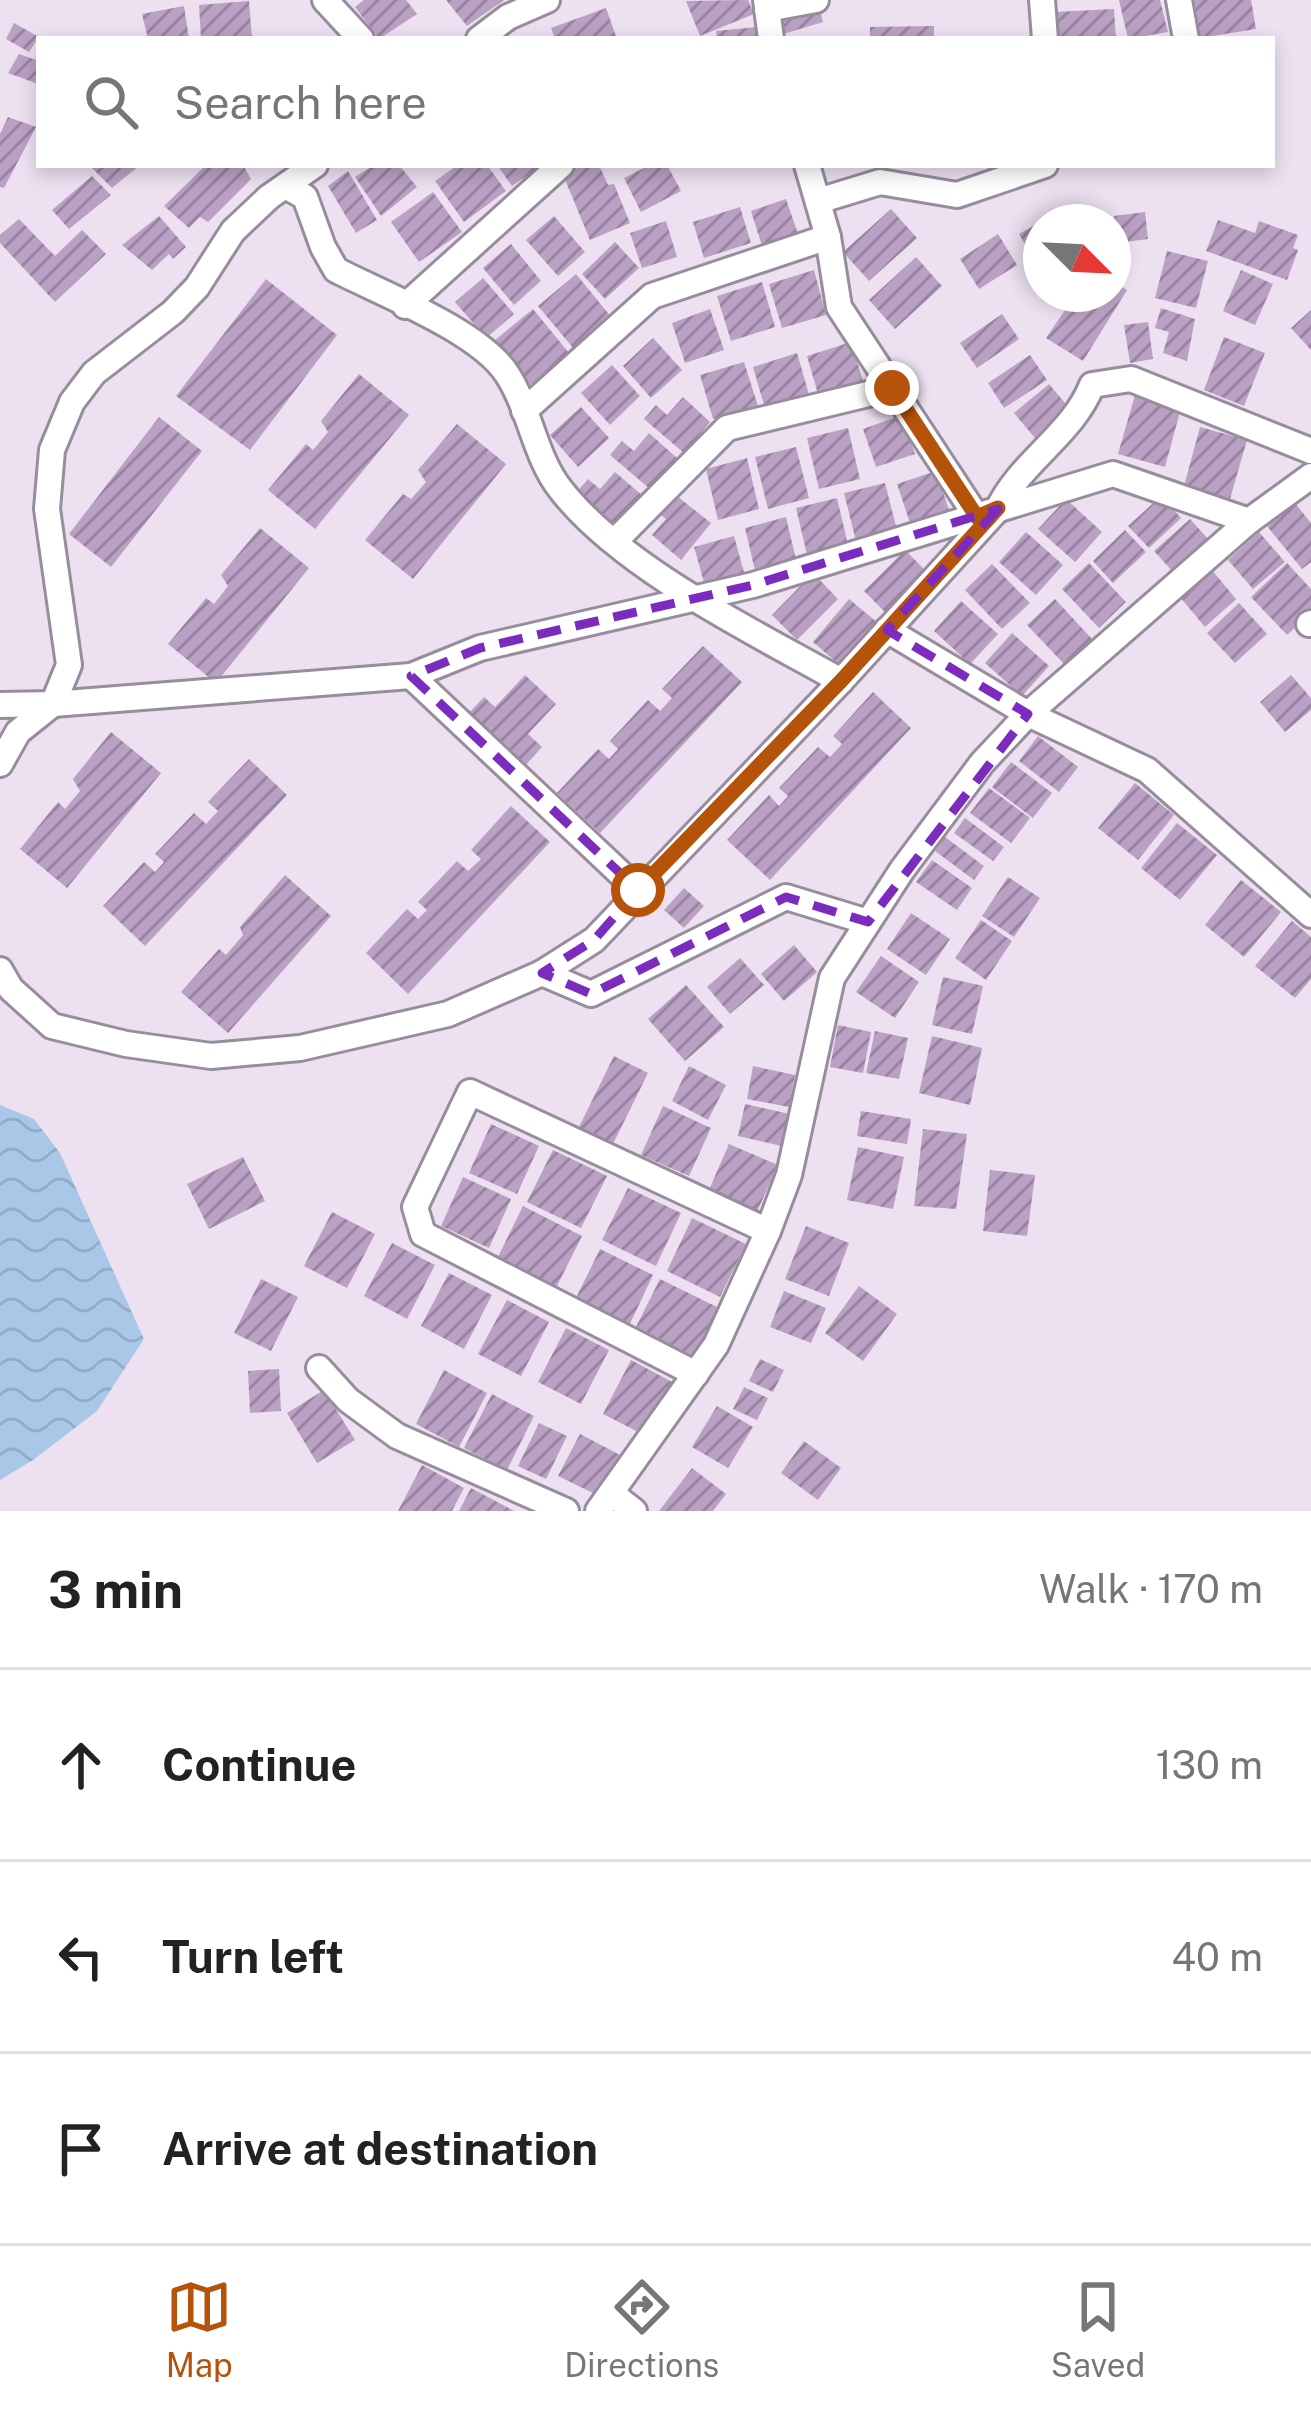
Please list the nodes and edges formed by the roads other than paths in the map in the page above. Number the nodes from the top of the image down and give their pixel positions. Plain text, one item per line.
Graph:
1 (325, 0) edge
2 (817, 0) edge
3 (1042, 0) edge
4 (1179, 0) edge
5 (539, 2) edge
6 (767, 4) edge
7 (359, 36) edge
8 (483, 36) edge
9 (771, 36) edge
10 (1045, 36) edge
11 (1185, 36) edge
12 (311, 168) edge
13 (558, 168) edge
14 (808, 168) edge
15 (1037, 168) edge
16 (287, 187) junction
17 (818, 201) junction
18 (828, 237) junction
19 (405, 306) junction
20 (892, 388) junction
21 (524, 411) junction
22 (1311, 452) edge
23 (1311, 476) edge
24 (988, 513) junction
25 (1249, 520) junction
26 (615, 541) junction
27 (696, 600) junction
28 (887, 630) junction
29 (411, 676) junction
30 (841, 681) junction
31 (53, 704) junction
32 (0, 705) edge
33 (1028, 714) junction
34 (0, 764) edge
35 (638, 890) junction
36 (1311, 915) edge
37 (868, 922) junction
38 (0, 970) edge
39 (542, 973) junction
40 (768, 1231) junction
41 (319, 1368) dead end
42 (697, 1374) junction
43 (604, 1502) edge
44 (566, 1511) edge
45 (634, 1511) edge

1 - 7 street
2 - 6 street
3 - 10 street
4 - 11 street
5 - 8 street
6 - 9 street
12 - 16 street
13 - 19 street
14 - 17 street
15 - 17 street
16 - 19 street
16 - 31 street
17 - 18 street
18 - 20 street
18 - 21 street
19 - 21 street
20 - 24 street
20 - 26 street
21 - 26 street
22 - 24 street
23 - 25 street
24 - 25 street
24 - 27 street
24 - 28 street
25 - 33 street
26 - 27 street
27 - 29 street
27 - 30 street
28 - 30 street
28 - 33 street
29 - 31 street
29 - 35 street
30 - 35 street
31 - 32 street
31 - 34 street
33 - 36 street
33 - 37 street
35 - 39 street
37 - 39 street
37 - 40 street
38 - 39 street
40 - 42 street
40 - 42 street
41 - 44 street
42 - 43 street
43 - 45 street

